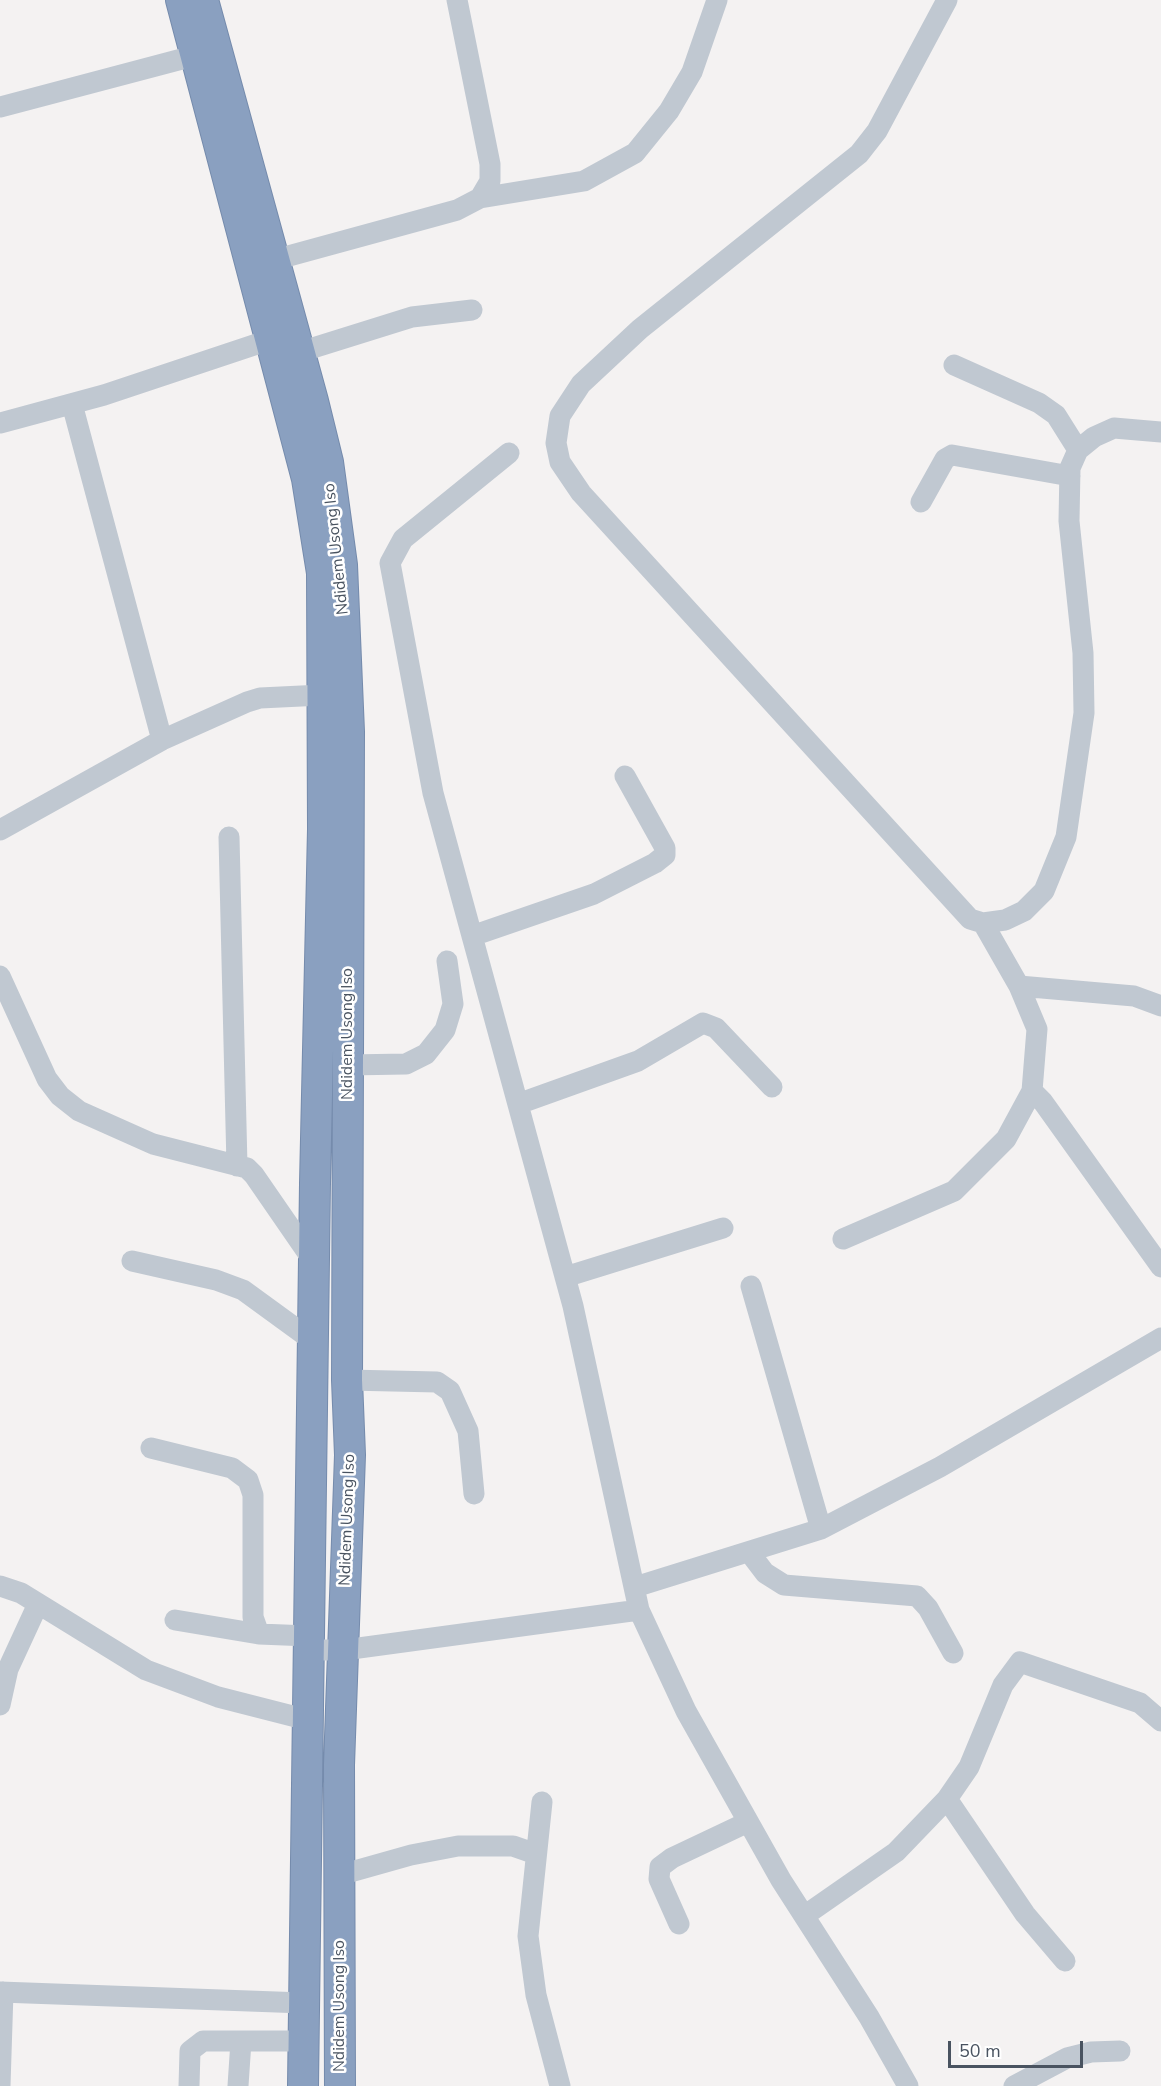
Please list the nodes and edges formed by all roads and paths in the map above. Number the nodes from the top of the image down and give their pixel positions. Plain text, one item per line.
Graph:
1 (181, 0) edge
2 (203, 0) edge
3 (456, 0) edge
4 (717, 0) edge
5 (947, 0) edge
6 (197, 55) junction
7 (0, 107) edge
8 (480, 198) junction
9 (274, 260) junction
10 (472, 310) dead end
11 (272, 339) junction
12 (300, 352) junction
13 (954, 365) dead end
14 (72, 404) junction
15 (0, 423) edge
16 (1161, 432) edge
17 (1078, 450) junction
18 (509, 453) dead end
19 (1070, 476) junction
20 (921, 502) dead end
21 (322, 695) junction
22 (162, 740) junction
23 (625, 776) dead end
24 (0, 830) edge
25 (229, 837) dead end
26 (983, 923) junction
27 (472, 936) junction
28 (447, 961) dead end
29 (0, 976) edge
30 (1019, 986) junction
31 (1161, 1006) edge
32 (348, 1065) junction
33 (772, 1087) dead end
34 (1032, 1091) junction
35 (518, 1104) junction
36 (237, 1166) junction
37 (723, 1228) dead end
38 (843, 1239) dead end
39 (132, 1261) dead end
40 (314, 1262) junction
41 (1161, 1267) edge
42 (565, 1277) junction
43 (751, 1287) dead end
44 (1161, 1338) edge
45 (313, 1341) junction
46 (348, 1380) junction
47 (151, 1448) dead end
48 (474, 1494) dead end
49 (821, 1529) junction
50 (749, 1552) junction
51 (0, 1586) edge
52 (634, 1587) junction
53 (38, 1604) junction
54 (639, 1610) junction
55 (175, 1620) dead end
56 (260, 1634) junction
57 (309, 1643) junction
58 (344, 1650) junction
59 (953, 1653) dead end
60 (0, 1705) edge
61 (308, 1720) junction
62 (1161, 1721) edge
63 (947, 1799) junction
64 (542, 1802) dead end
65 (748, 1822) junction
66 (536, 1854) junction
67 (340, 1875) junction
68 (804, 1916) junction
69 (679, 1924) dead end
70 (1065, 1960) dead end
71 (1, 1992) edge
72 (304, 2003) junction
73 (241, 2041) junction
74 (304, 2041) junction
75 (1120, 2052) dead end
76 (0, 2086) edge
77 (189, 2086) edge
78 (238, 2086) edge
79 (303, 2086) edge
80 (340, 2086) edge
81 (560, 2086) edge
82 (908, 2086) edge
83 (1014, 2086) edge

1 - 6 highway, Ndidem Usong Iso
2 - 9 highway, Ndidem Usong Iso
3 - 8 street
4 - 8 street
5 - 26 street
6 - 7 street
6 - 11 highway, Ndidem Usong Iso
8 - 9 street
9 - 12 highway, Ndidem Usong Iso
10 - 12 street
11 - 14 street
11 - 21 highway, Ndidem Usong Iso
12 - 32 highway, Ndidem Usong Iso
13 - 17 street
14 - 15 street
14 - 22 street
16 - 17 street
17 - 19 street
18 - 27 street
19 - 20 street
19 - 26 street
21 - 22 street
21 - 40 highway, Ndidem Usong Iso
22 - 24 street
23 - 27 street
25 - 36 street
26 - 30 street
27 - 35 street
28 - 32 street
29 - 36 street
30 - 31 street
30 - 34 street
32 - 46 highway, Ndidem Usong Iso
33 - 35 street
34 - 38 street
34 - 41 street
35 - 42 street
36 - 40 street
37 - 42 street
39 - 45 street
40 - 45 highway, Ndidem Usong Iso
42 - 52 street
43 - 49 street
44 - 49 street
45 - 57 highway, Ndidem Usong Iso
46 - 48 street
46 - 58 highway, Ndidem Usong Iso
47 - 56 street
49 - 50 street
50 - 52 street
50 - 59 street
51 - 53 street
52 - 54 street
53 - 60 street
53 - 61 street
54 - 58 street
54 - 65 street
55 - 56 street
56 - 57 street
57 - 58 street
57 - 61 highway, Ndidem Usong Iso
58 - 67 highway, Ndidem Usong Iso
61 - 72 highway, Ndidem Usong Iso
62 - 63 street
63 - 68 street
63 - 70 street
64 - 66 street
65 - 68 street
65 - 69 street
66 - 67 street
66 - 81 street
67 - 80 highway, Ndidem Usong Iso
68 - 82 street
71 - 72 street
71 - 76 street
72 - 74 highway, Ndidem Usong Iso
73 - 74 street
73 - 77 street
73 - 78 street
74 - 79 highway, Ndidem Usong Iso
75 - 83 street

